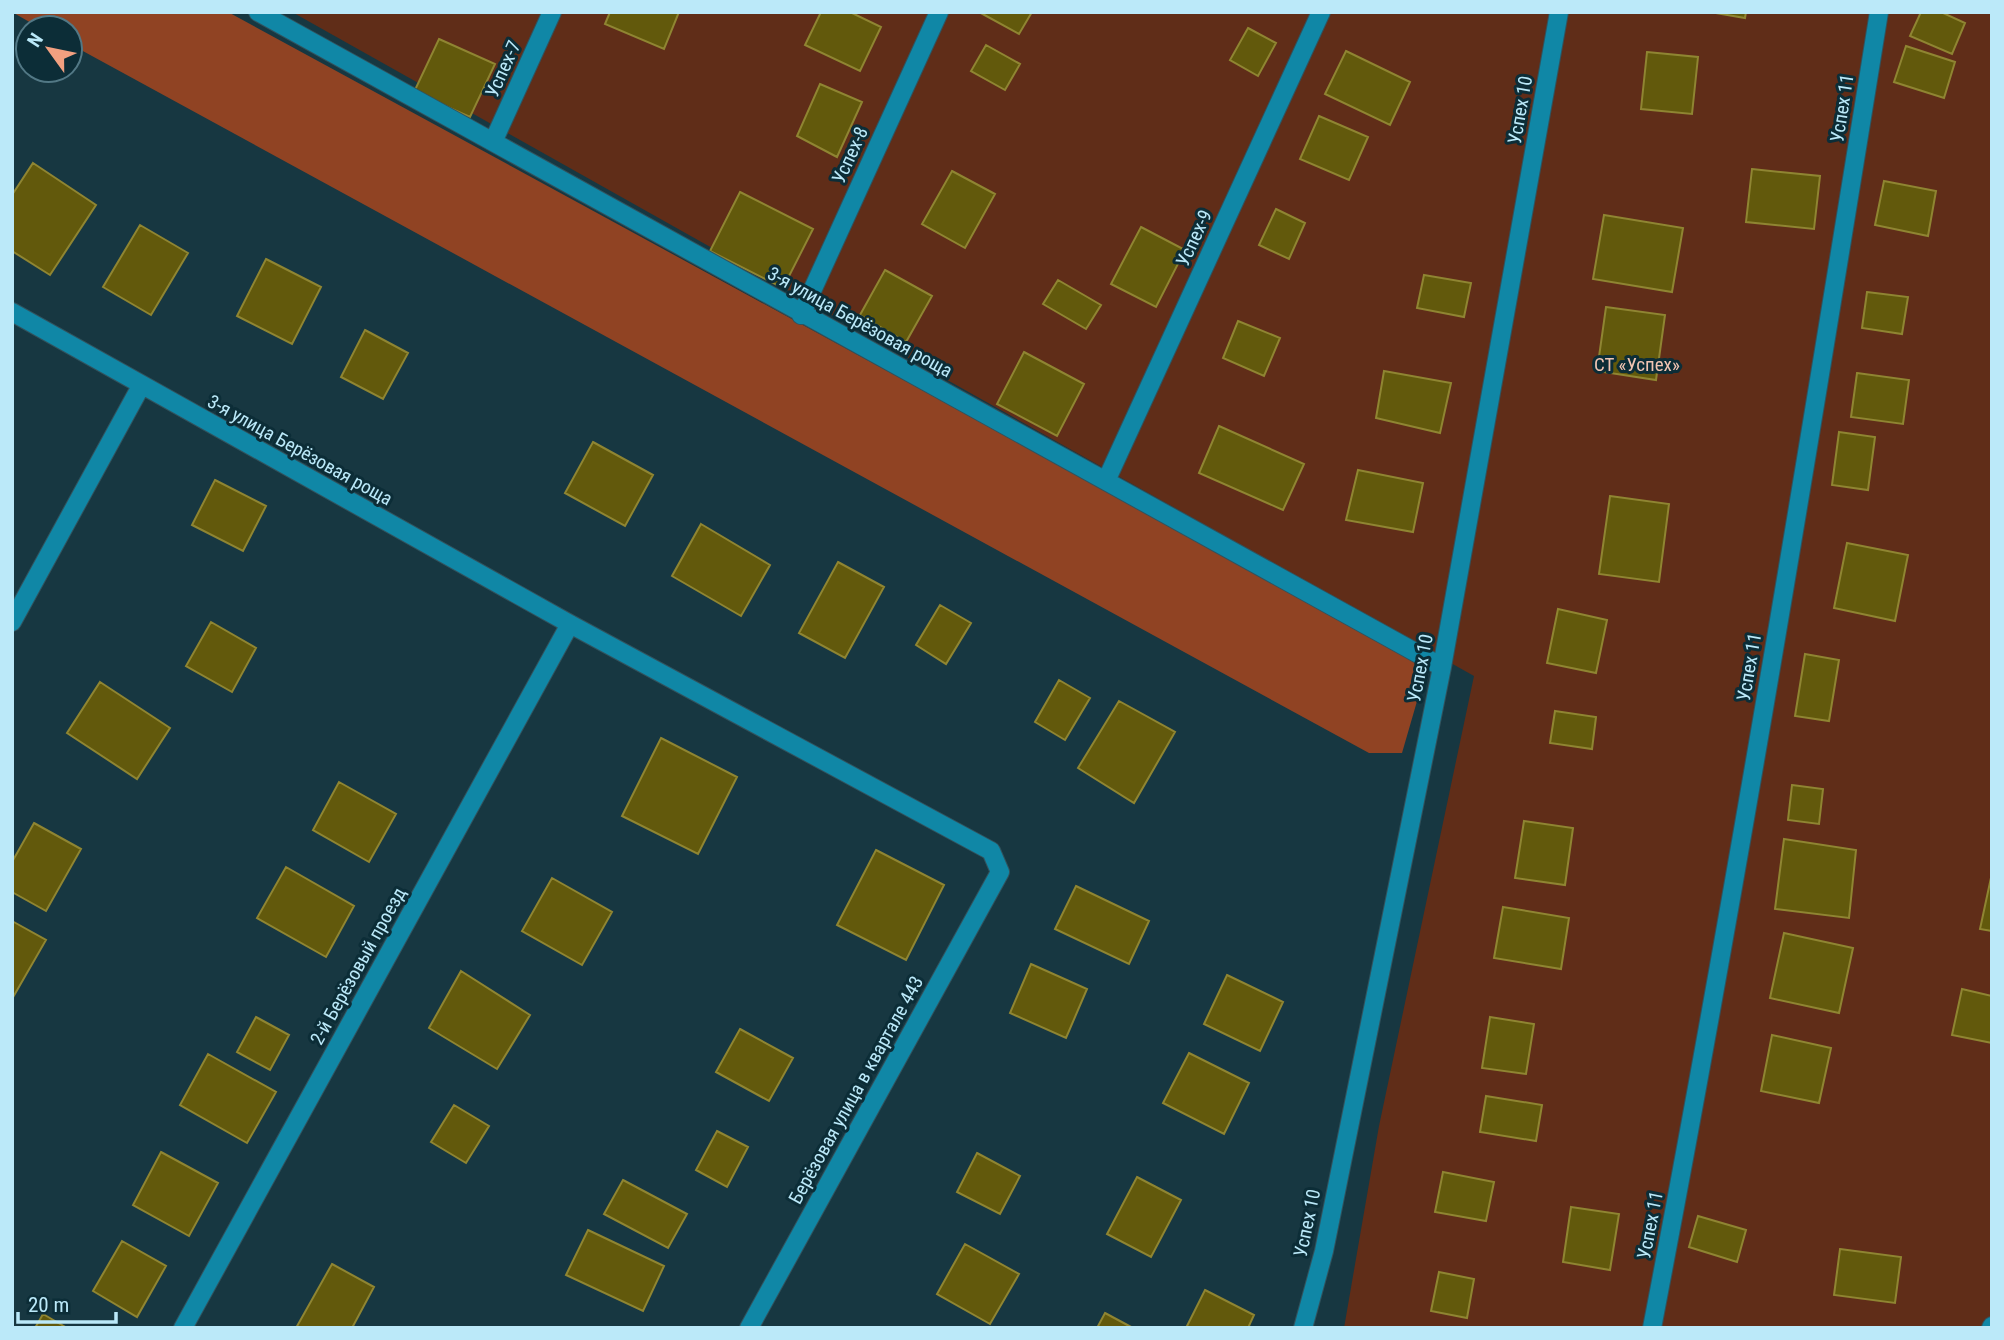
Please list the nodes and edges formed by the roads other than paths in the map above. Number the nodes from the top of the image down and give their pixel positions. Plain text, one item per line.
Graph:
1 (258, 12) edge
2 (552, 12) edge
3 (939, 12) edge
4 (1321, 12) edge
5 (1559, 12) edge
6 (1879, 12) edge
7 (493, 142) junction
8 (12, 312) edge
9 (801, 315) junction
10 (141, 386) junction
11 (1106, 481) junction
12 (12, 622) edge
13 (570, 624) junction
14 (1442, 667) junction
15 (1000, 873) joint
16 (183, 1328) edge
17 (749, 1328) edge
18 (1303, 1328) edge
19 (1652, 1328) edge

1 - 7 street, 3-я улица Берёзовая роща
2 - 7 street, Успех-7
3 - 9 street, Успех-8
4 - 11 street, Успех-9
5 - 14 street, Успех 10
6 - 19 street, Успех 11
7 - 9 street, 3-я улица Берёзовая роща
8 - 10 street, 3-я улица Берёзовая роща
9 - 11 street, 3-я улица Берёзовая роща
10 - 12 street
10 - 13 street, 3-я улица Берёзовая роща
11 - 14 street, 3-я улица Берёзовая роща
13 - 15 street, 3-я улица Берёзовая роща
13 - 16 street, 2-й Берёзовый проезд
14 - 18 street, Успех 10
15 - 17 street, Берёзовая улица в квартале 443

